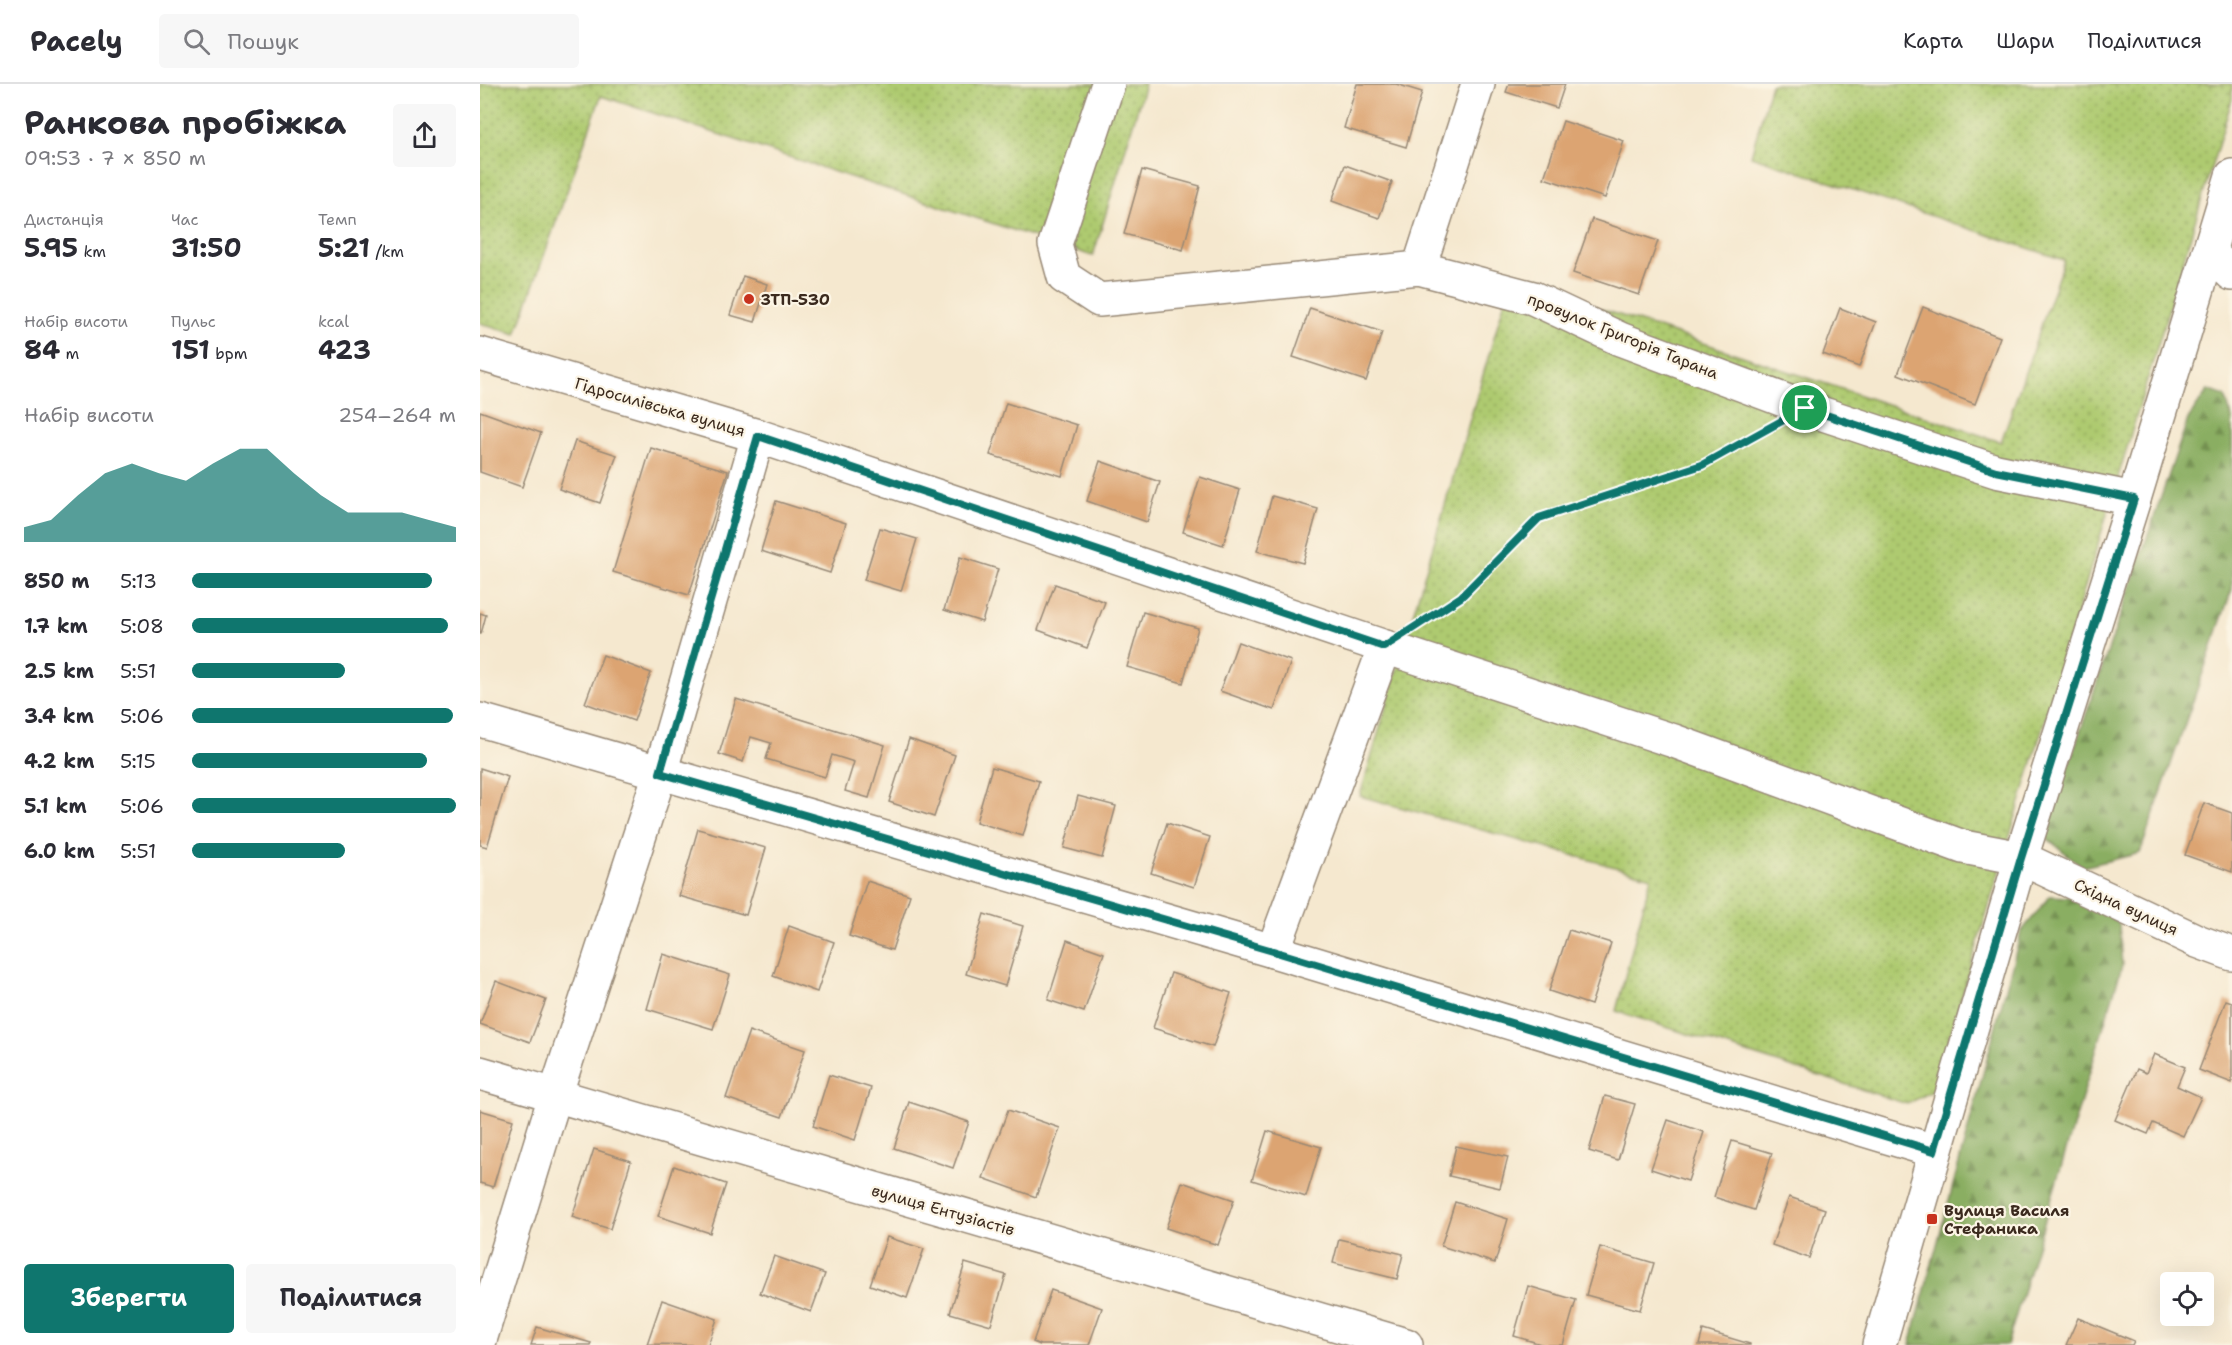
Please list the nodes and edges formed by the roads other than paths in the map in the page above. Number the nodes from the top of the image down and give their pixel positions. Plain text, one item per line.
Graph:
1 (1108, 84) edge
2 (1478, 84) edge
3 (2232, 177) edge
4 (2221, 263) edge
5 (1419, 268) junction
6 (480, 354) edge
7 (758, 436) junction
8 (2134, 499) junction
9 (1384, 647) junction
10 (480, 720) edge
11 (660, 773) junction
12 (2021, 858) junction
13 (1273, 951) junction
14 (2232, 954) edge
15 (480, 1073) edge
16 (555, 1096) junction
17 (1934, 1151) junction
18 (480, 1340) edge
19 (1406, 1345) edge
20 (1879, 1345) edge

1 - 5 street, провулок Григорія Тарана
2 - 5 street
3 - 4 street
4 - 8 street
5 - 8 street, провулок Григорія Тарана
6 - 7 street, Гідросилівська вулиця
7 - 9 street, Гідросилівська вулиця
7 - 11 street
8 - 12 street
9 - 12 street, Гідросилівська вулиця
9 - 13 street
10 - 11 street
11 - 13 street
11 - 16 street
12 - 14 street, Східна вулиця
12 - 17 street
13 - 17 street
15 - 16 street, вулиця Ентузіастів
16 - 18 street
16 - 19 street, вулиця Ентузіастів
17 - 20 street

